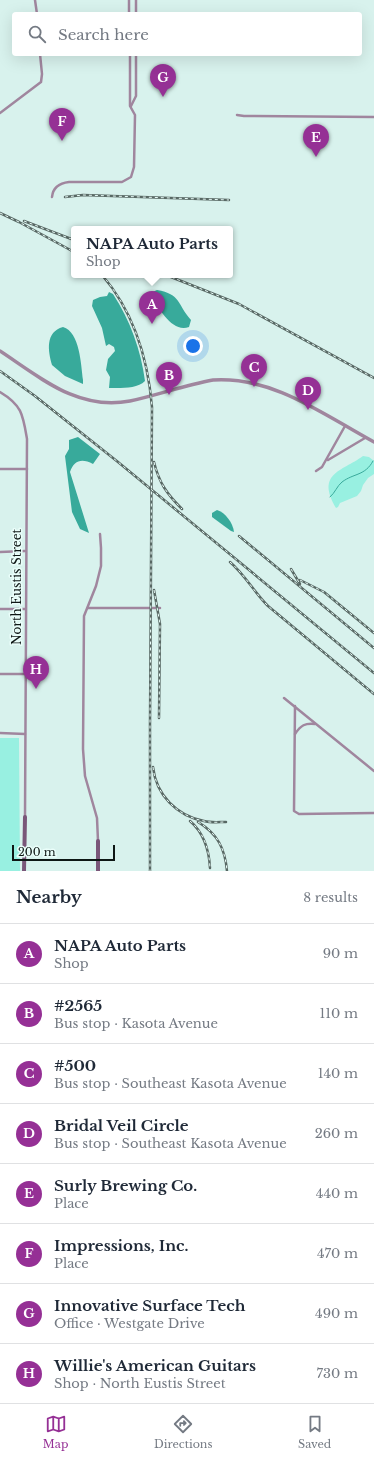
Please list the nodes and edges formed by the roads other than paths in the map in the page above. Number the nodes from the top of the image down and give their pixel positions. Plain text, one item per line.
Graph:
1 (36, 0) edge
2 (129, 0) edge
3 (136, 0) edge
4 (37, 12) edge
5 (129, 12) edge
6 (136, 12) edge
7 (40, 56) edge
8 (130, 56) edge
9 (136, 56) edge
10 (130, 106) junction
11 (0, 112) edge
12 (237, 115) dead end
13 (374, 117) edge
14 (52, 197) dead end
15 (0, 351) edge
16 (0, 392) edge
17 (345, 426) junction
18 (365, 438) junction
19 (374, 442) edge
20 (326, 460) junction
21 (0, 469) edge
22 (27, 469) junction
23 (316, 471) dead end
24 (100, 534) dead end
25 (26, 551) junction
26 (0, 552) edge
27 (88, 608) junction
28 (160, 608) dead end
29 (0, 609) edge
30 (25, 609) junction
31 (0, 674) edge
32 (25, 674) junction
33 (284, 698) dead end
34 (295, 706) junction
35 (316, 724) junction
36 (0, 733) edge
37 (25, 734) junction
38 (295, 735) junction
39 (374, 771) edge
40 (374, 813) edge
41 (25, 817) joint
42 (98, 841) joint
43 (24, 871) edge
44 (98, 871) edge

1 - 4 street
2 - 5 street
3 - 6 street
7 - 11 street
8 - 10 street
9 - 10 street
10 - 14 street
12 - 13 street
15 - 17 street
16 - 22 street, North Eustis Street
17 - 18 street
17 - 20 street
18 - 19 street
18 - 20 street
20 - 23 street
21 - 22 street
22 - 25 street, North Eustis Street
24 - 27 street
25 - 26 street
25 - 30 street, North Eustis Street
27 - 28 street
27 - 42 street
29 - 30 street
30 - 32 street, North Eustis Street
31 - 32 street
32 - 37 street, North Eustis Street
33 - 34 street
34 - 35 street
34 - 38 street
35 - 38 street
35 - 39 street
36 - 37 street
37 - 41 street, North Eustis Street
38 - 40 street
41 - 43 main road, North Eustis Street
42 - 44 main road

